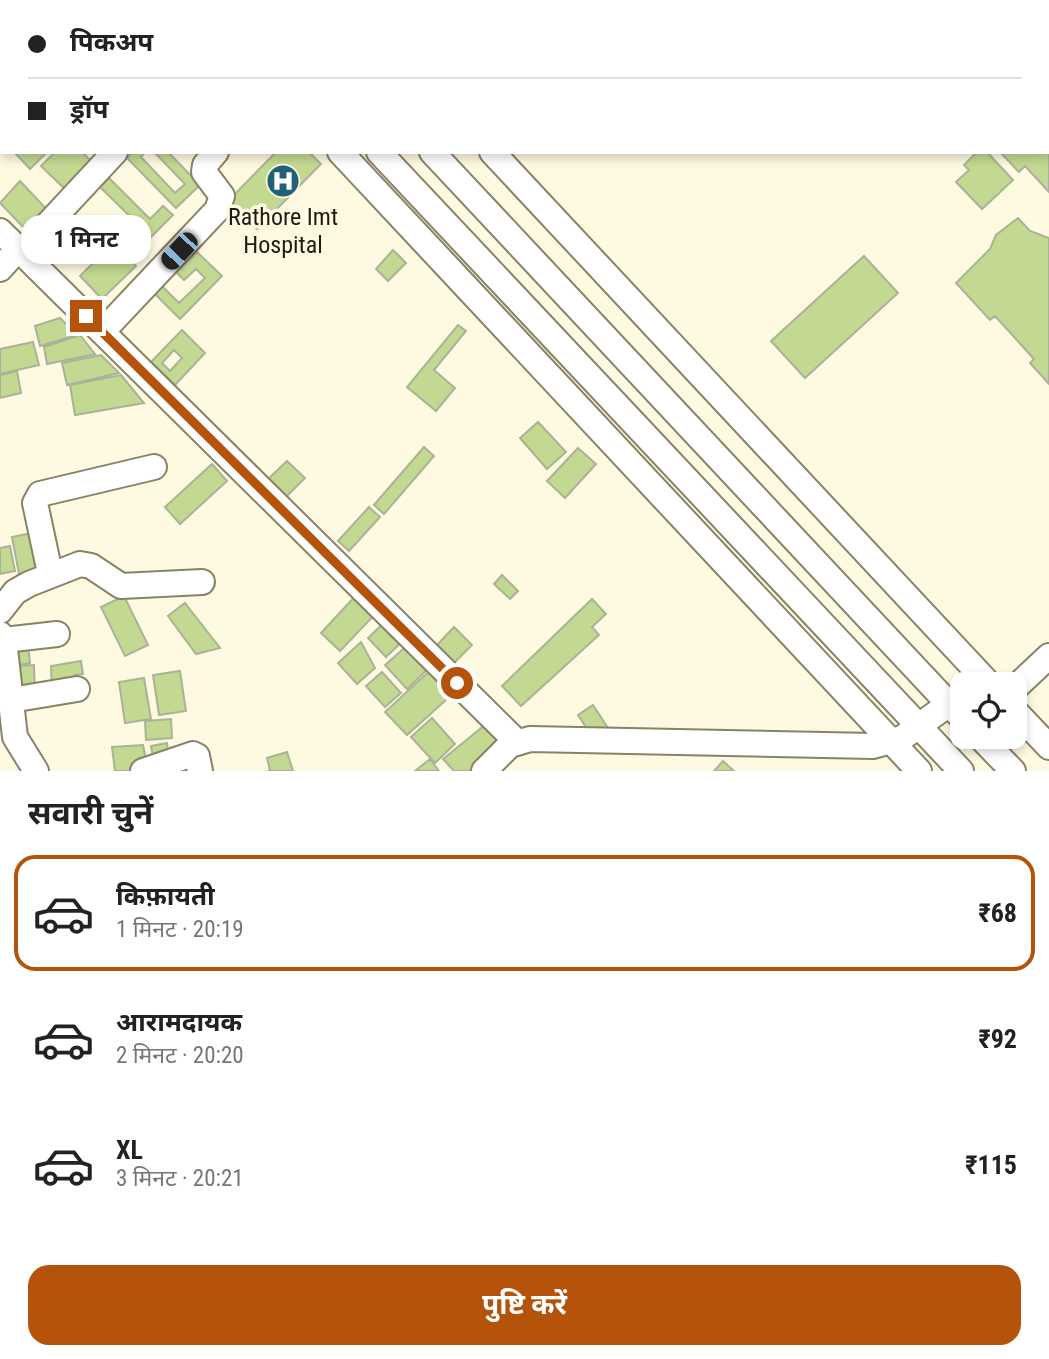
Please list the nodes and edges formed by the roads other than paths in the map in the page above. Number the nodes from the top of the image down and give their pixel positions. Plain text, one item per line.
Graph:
1 (113, 154) edge
2 (214, 154) edge
3 (343, 154) edge
4 (381, 154) edge
5 (434, 154) edge
6 (494, 154) edge
7 (0, 231) edge
8 (19, 251) junction
9 (0, 269) edge
10 (102, 332) junction
11 (155, 467) dead end
12 (50, 573) junction
13 (202, 582) dead end
14 (0, 611) edge
15 (57, 634) dead end
16 (2, 637) edge
17 (1049, 656) edge
18 (978, 672) edge
19 (1027, 677) edge
20 (77, 690) dead end
21 (11, 700) junction
22 (950, 705) edge
23 (950, 714) edge
24 (1027, 724) edge
25 (920, 727) junction
26 (516, 741) junction
27 (893, 742) junction
28 (1049, 747) edge
29 (992, 749) edge
30 (36, 771) edge
31 (143, 771) edge
32 (201, 771) edge
33 (484, 771) edge
34 (919, 771) edge
35 (961, 771) edge
36 (1013, 771) edge

1 - 8 street
2 - 10 street
3 - 27 street
4 - 25 street
5 - 22 street
6 - 18 street
7 - 8 street
8 - 9 street
8 - 10 street
10 - 26 street
11 - 12 street
12 - 13 street
12 - 14 street
15 - 16 street
16 - 21 street
17 - 19 street
20 - 21 street
21 - 30 street
23 - 25 street
24 - 28 street
25 - 27 street
25 - 35 street
26 - 27 street
26 - 33 street
27 - 34 street
29 - 36 street
31 - 32 street

